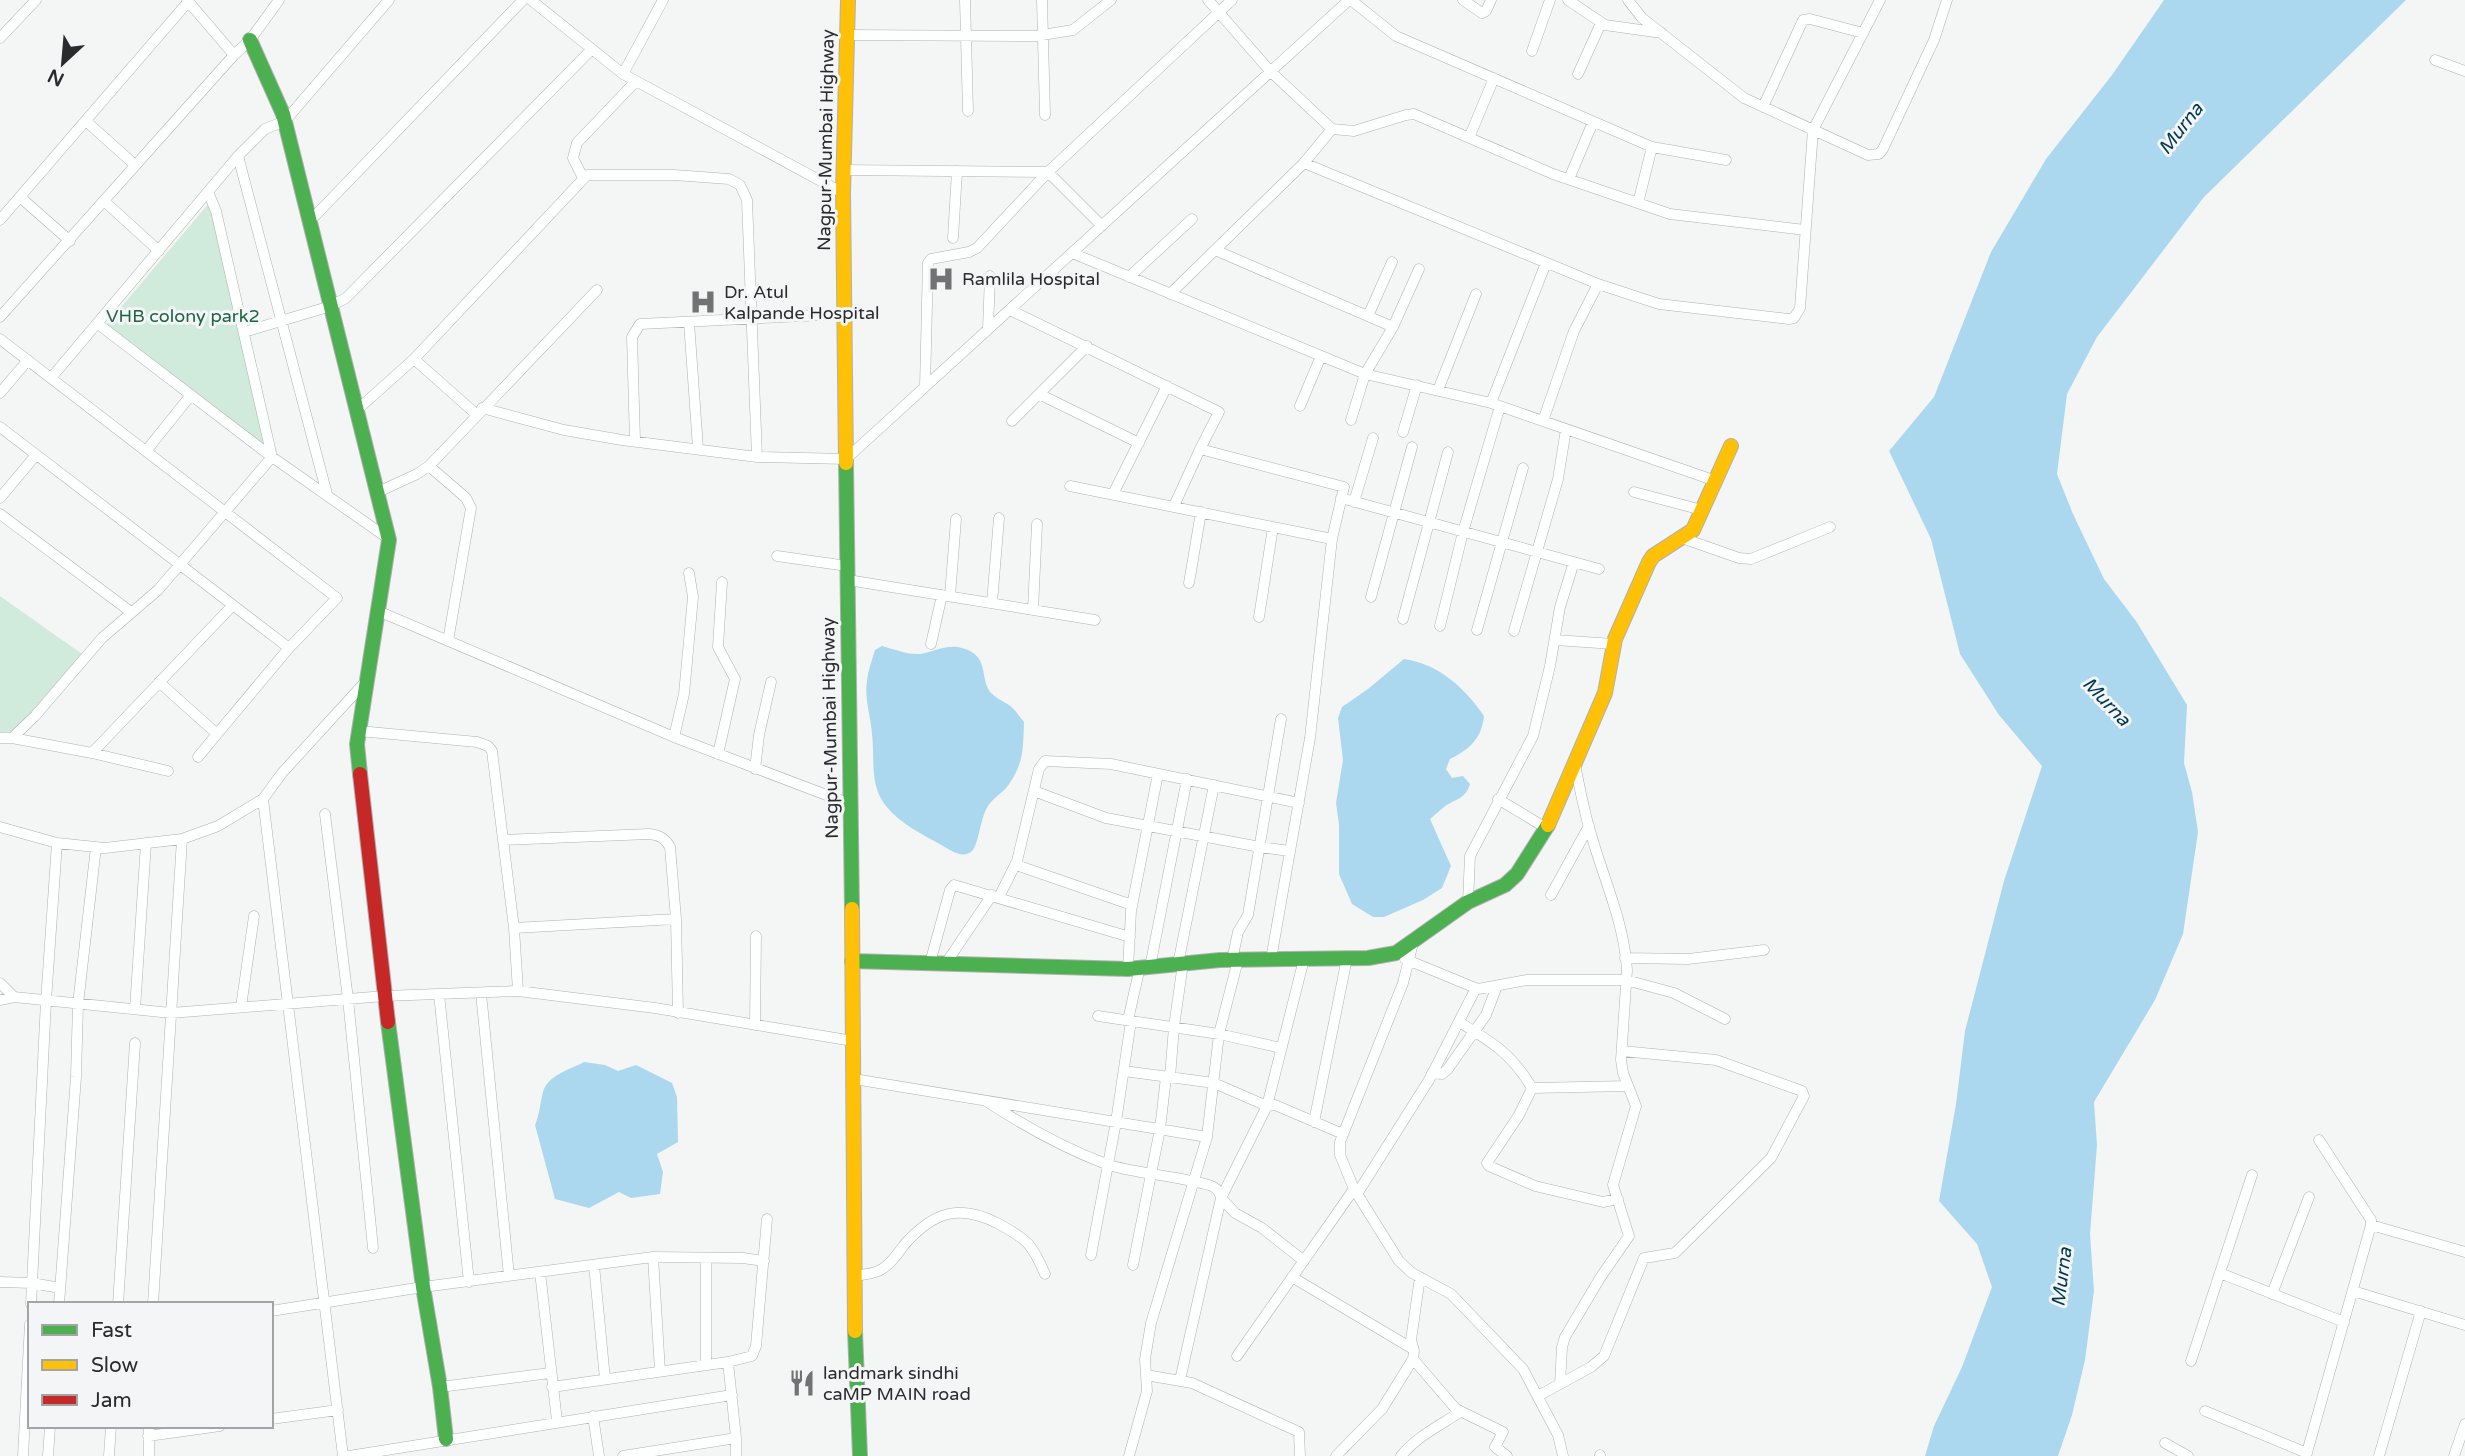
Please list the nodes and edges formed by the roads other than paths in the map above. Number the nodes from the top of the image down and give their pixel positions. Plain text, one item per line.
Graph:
1 (36, 0) edge
2 (279, 0) edge
3 (389, 0) edge
4 (523, 0) edge
5 (531, 0) edge
6 (663, 0) edge
7 (848, 0) edge
8 (965, 0) edge
9 (1042, 0) edge
10 (1111, 0) edge
11 (1208, 0) edge
12 (1232, 0) edge
13 (1350, 0) edge
14 (1463, 0) edge
15 (1491, 0) edge
16 (1550, 0) edge
17 (1568, 0) edge
18 (1628, 0) edge
19 (1880, 0) edge
20 (1947, 0) edge
21 (187, 1) edge
22 (1219, 12) junction
23 (1601, 23) junction
24 (1662, 33) junction
25 (1863, 33) junction
26 (847, 35) junction
27 (1042, 35) junction
28 (965, 36) junction
29 (0, 38) edge
30 (250, 40) junction
31 (592, 49) junction
32 (1532, 51) dead end
33 (234, 55) junction
34 (2435, 60) dead end
35 (1270, 71) junction
36 (2465, 71) edge
37 (623, 74) junction
38 (1578, 74) dead end
39 (1493, 78) junction
40 (636, 81) junction
41 (1763, 107) junction
42 (968, 111) dead end
43 (1045, 115) dead end
44 (285, 121) junction
45 (87, 122) junction
46 (1593, 122) junction
47 (1332, 129) junction
48 (1813, 130) junction
49 (1469, 138) junction
50 (1651, 147) junction
51 (238, 156) junction
52 (1726, 160) dead end
53 (1304, 163) junction
54 (135, 165) junction
55 (844, 170) junction
56 (957, 171) junction
57 (1048, 172) junction
58 (583, 178) junction
59 (1569, 179) junction
60 (208, 192) junction
61 (843, 193) junction
62 (20, 197) junction
63 (104, 201) junction
64 (1638, 203) junction
65 (1192, 219) dead end
66 (0, 220) edge
67 (310, 221) junction
68 (1102, 226) junction
69 (1805, 230) junction
70 (953, 239) dead end
71 (70, 241) junction
72 (1215, 250) junction
73 (159, 251) junction
74 (1072, 253) junction
75 (1392, 262) dead end
76 (1546, 263) junction
77 (1419, 269) dead end
78 (990, 276) dead end
79 (1129, 277) junction
80 (1598, 284) junction
81 (597, 290) dead end
82 (1170, 294) junction
83 (1476, 294) dead end
84 (331, 306) junction
85 (1010, 310) junction
86 (844, 314) junction
87 (1368, 316) junction
88 (0, 317) edge
89 (751, 318) junction
90 (281, 321) junction
91 (689, 322) junction
92 (98, 324) junction
93 (1394, 327) junction
94 (988, 329) junction
95 (244, 332) junction
96 (0, 339) edge
97 (1087, 346) junction
98 (1321, 356) junction
99 (414, 359) junction
100 (27, 360) junction
101 (1364, 374) junction
102 (51, 377) junction
103 (1417, 385) junction
104 (1167, 386) junction
105 (925, 387) junction
106 (1437, 390) junction
107 (0, 393) edge
108 (1039, 394) junction
109 (191, 395) junction
110 (1496, 405) junction
111 (1300, 406) dead end
112 (357, 410) junction
113 (479, 411) junction
114 (1351, 419) dead end
115 (1012, 421) dead end
116 (1543, 421) junction
117 (0, 427) edge
118 (1566, 429) junction
119 (1403, 432) dead end
120 (1373, 438) dead end
121 (635, 441) junction
122 (1139, 443) junction
123 (1731, 446) dead end
124 (1412, 447) dead end
125 (698, 448) junction
126 (1199, 449) junction
127 (146, 451) junction
128 (1448, 453) dead end
129 (36, 455) junction
130 (272, 457) junction
131 (757, 457) junction
132 (846, 459) junction
133 (429, 466) junction
134 (1523, 468) dead end
135 (1716, 481) junction
136 (1070, 486) dead end
137 (378, 492) junction
138 (1634, 492) dead end
139 (1113, 494) junction
140 (327, 495) junction
141 (0, 498) edge
142 (1341, 498) junction
143 (1354, 502) junction
144 (1174, 506) junction
145 (1702, 510) junction
146 (1201, 512) junction
147 (226, 513) junction
148 (1394, 513) junction
149 (0, 514) edge
150 (999, 518) dead end
151 (956, 519) dead end
152 (1429, 523) junction
153 (1037, 524) dead end
154 (1273, 527) junction
155 (1830, 527) dead end
156 (1463, 532) junction
157 (1682, 538) junction
158 (1332, 539) junction
159 (389, 540) junction
160 (1501, 542) junction
161 (1537, 552) junction
162 (777, 556) dead end
163 (1574, 562) junction
164 (180, 564) junction
165 (1599, 569) dead end
166 (690, 573) dead end
167 (848, 573) junction
168 (722, 582) dead end
169 (1189, 583) dead end
170 (946, 596) junction
171 (1371, 597) dead end
172 (992, 603) junction
173 (233, 605) junction
174 (1033, 610) junction
175 (378, 611) junction
176 (131, 612) junction
177 (1259, 617) dead end
178 (1403, 619) dead end
179 (1095, 620) dead end
180 (1440, 626) dead end
181 (1477, 630) dead end
182 (1514, 631) dead end
183 (1555, 640) junction
184 (448, 641) junction
185 (931, 643) dead end
186 (1614, 644) junction
187 (289, 648) junction
188 (367, 679) junction
189 (159, 682) junction
190 (771, 682) dead end
191 (1281, 719) dead end
192 (359, 731) junction
193 (217, 734) junction
194 (674, 737) junction
195 (0, 738) edge
196 (12, 738) junction
197 (92, 752) junction
198 (718, 754) junction
199 (198, 757) dead end
200 (1575, 764) junction
201 (755, 769) junction
202 (168, 771) dead end
203 (1158, 774) junction
204 (1187, 779) junction
205 (1214, 785) junction
206 (1034, 791) junction
207 (1268, 796) junction
208 (264, 799) junction
209 (1498, 799) junction
210 (1299, 803) junction
211 (850, 804) junction
212 (325, 814) dead end
213 (1148, 825) junction
214 (1589, 826) junction
215 (0, 827) edge
216 (1546, 828) junction
217 (1176, 831) junction
218 (1204, 837) junction
219 (182, 839) junction
220 (504, 840) junction
221 (146, 843) junction
222 (57, 844) junction
223 (96, 847) junction
224 (1259, 848) junction
225 (1290, 851) junction
226 (1016, 865) junction
227 (1551, 895) dead end
228 (995, 896) junction
229 (1468, 902) junction
230 (1132, 905) junction
231 (254, 916) dead end
232 (676, 919) junction
233 (513, 928) junction
234 (756, 936) dead end
235 (1130, 937) junction
236 (1413, 943) junction
237 (1764, 950) dead end
238 (1391, 954) junction
239 (1347, 958) junction
240 (1625, 958) junction
241 (1271, 959) junction
242 (1304, 959) junction
243 (1235, 960) junction
244 (852, 961) junction
245 (1409, 961) junction
246 (930, 963) junction
247 (947, 963) junction
248 (1180, 964) junction
249 (1139, 968) junction
250 (1626, 980) junction
251 (0, 983) edge
252 (1497, 986) junction
253 (1476, 988) junction
254 (518, 991) junction
255 (481, 993) junction
256 (439, 994) junction
257 (385, 996) junction
258 (14, 997) junction
259 (348, 999) junction
260 (0, 1000) edge
261 (46, 1000) junction
262 (289, 1003) junction
263 (78, 1004) junction
264 (241, 1007) junction
265 (135, 1009) junction
266 (171, 1013) junction
267 (678, 1013) junction
268 (1098, 1016) dead end
269 (1725, 1019) dead end
270 (1130, 1020) junction
271 (1459, 1022) junction
272 (755, 1026) junction
273 (1174, 1027) junction
274 (1475, 1031) junction
275 (1219, 1034) junction
276 (853, 1041) junction
277 (135, 1042) dead end
278 (1281, 1048) junction
279 (1622, 1051) junction
280 (1124, 1071) junction
281 (1433, 1073) junction
282 (1168, 1077) junction
283 (854, 1079) junction
284 (1213, 1083) junction
285 (1628, 1086) junction
286 (1532, 1088) junction
287 (986, 1101) junction
288 (1267, 1106) junction
289 (1116, 1122) junction
290 (1314, 1122) junction
291 (1160, 1129) junction
292 (1343, 1134) junction
293 (1208, 1137) junction
294 (2319, 1140) dead end
295 (1108, 1164) junction
296 (1152, 1172) junction
297 (2252, 1175) dead end
298 (1194, 1182) junction
299 (1356, 1191) junction
300 (2309, 1197) dead end
301 (1221, 1198) junction
302 (1618, 1199) junction
303 (767, 1219) dead end
304 (2371, 1226) junction
305 (373, 1248) dead end
306 (2465, 1252) edge
307 (1091, 1255) dead end
308 (653, 1257) junction
309 (706, 1258) junction
310 (764, 1261) junction
311 (1304, 1261) junction
312 (594, 1265) junction
313 (1133, 1265) dead end
314 (540, 1272) junction
315 (2220, 1273) junction
316 (1045, 1274) dead end
317 (509, 1276) junction
318 (856, 1276) junction
319 (1420, 1277) junction
320 (1292, 1278) junction
321 (0, 1282) edge
322 (469, 1282) junction
323 (32, 1283) junction
324 (423, 1287) junction
325 (60, 1288) junction
326 (2353, 1291) junction
327 (2272, 1294) junction
328 (31, 1302) edge
329 (59, 1302) edge
330 (118, 1302) edge
331 (153, 1302) edge
332 (324, 1304) junction
333 (273, 1311) edge
334 (2421, 1311) junction
335 (2344, 1322) junction
336 (2465, 1325) edge
337 (1413, 1354) junction
338 (1237, 1356) dead end
339 (28, 1362) edge
340 (728, 1362) junction
341 (2191, 1362) dead end
342 (706, 1365) junction
343 (660, 1371) junction
344 (550, 1373) junction
345 (1146, 1375) junction
346 (605, 1379) junction
347 (1180, 1380) junction
348 (1560, 1384) junction
349 (440, 1387) junction
350 (552, 1387) junction
351 (732, 1395) junction
352 (1538, 1396) junction
353 (338, 1410) junction
354 (2205, 1411) dead end
355 (1460, 1412) junction
356 (593, 1416) junction
357 (273, 1419) edge
358 (557, 1421) junction
359 (2465, 1424) edge
360 (50, 1428) edge
361 (111, 1428) edge
362 (191, 1428) edge
363 (148, 1431) edge
364 (736, 1438) junction
365 (446, 1439) junction
366 (2165, 1443) dead end
367 (2307, 1454) edge
368 (23, 1456) edge
369 (48, 1456) edge
370 (109, 1456) edge
371 (149, 1456) edge
372 (343, 1456) edge
373 (349, 1456) edge
374 (598, 1456) edge
375 (623, 1456) edge
376 (736, 1456) edge
377 (860, 1456) edge
378 (1129, 1456) edge
379 (1300, 1456) edge
380 (1336, 1456) edge
381 (1401, 1456) edge
382 (1507, 1456) edge
383 (1563, 1456) edge
384 (2189, 1456) edge
385 (2379, 1456) edge
386 (2454, 1456) edge

1 - 29 street
2 - 30 street
3 - 44 street
4 - 67 street
5 - 31 street
6 - 37 street
7 - 26 main road, Nagpur-Mumbai Highway
8 - 28 street
9 - 27 street
10 - 27 street
11 - 22 street
12 - 22 street
13 - 35 street
13 - 39 street
14 - 15 street
16 - 32 street
17 - 23 street
18 - 24 street
19 - 25 street
20 - 48 street
21 - 33 street
21 - 45 street
22 - 35 street
22 - 57 street
23 - 24 street
23 - 38 street
24 - 41 street
25 - 41 street
25 - 48 street
26 - 28 street
26 - 55 main road, Nagpur-Mumbai Highway
27 - 28 street
27 - 43 street
28 - 42 street
30 - 33 street
30 - 44 main road
31 - 37 street
31 - 84 street
33 - 54 street
34 - 36 street
35 - 47 street
35 - 68 street
37 - 40 street
39 - 46 street
39 - 49 street
40 - 58 street
40 - 61 street
41 - 48 street
44 - 51 street
44 - 67 main road
45 - 54 street
45 - 62 street
46 - 50 street
46 - 59 street
47 - 49 street
47 - 53 street
48 - 69 street
49 - 59 street
50 - 52 street
50 - 64 street
51 - 60 street
51 - 90 street
53 - 72 street
53 - 76 street
54 - 63 street
55 - 56 street
55 - 61 main road, Nagpur-Mumbai Highway
56 - 57 street
56 - 70 street
57 - 68 street
57 - 105 street
58 - 89 street
58 - 99 street
59 - 64 street
60 - 73 street
60 - 95 street
61 - 86 main road, Nagpur-Mumbai Highway
62 - 66 street
62 - 71 street
63 - 71 street
63 - 73 street
64 - 69 street
65 - 79 street
67 - 84 main road
68 - 74 street
69 - 80 street
71 - 88 street
72 - 82 street
72 - 87 street
73 - 92 street
74 - 79 street
74 - 85 street
75 - 87 street
76 - 80 street
76 - 110 street
77 - 93 street
78 - 94 street
79 - 82 street
80 - 116 street
81 - 113 street
82 - 98 street
83 - 106 street
84 - 90 street
84 - 112 main road
85 - 94 street
85 - 97 street
86 - 89 street
86 - 132 main road, Nagpur-Mumbai Highway
87 - 93 street
89 - 91 street
89 - 131 street
90 - 95 street
90 - 140 street
91 - 121 street
91 - 125 street
92 - 102 street
92 - 109 street
93 - 101 street
94 - 105 street
95 - 130 street
96 - 100 street
97 - 104 street
97 - 108 street
98 - 101 street
98 - 111 street
99 - 112 street
99 - 113 street
100 - 102 street
100 - 107 street
101 - 103 street
101 - 114 street
102 - 127 street
103 - 106 street
103 - 119 street
104 - 122 street
104 - 126 street
105 - 132 street
106 - 110 street
108 - 115 street
108 - 122 street
109 - 127 street
109 - 130 street
110 - 116 street
110 - 156 street
112 - 137 main road
113 - 121 street
113 - 133 street
116 - 118 street
117 - 129 street
118 - 135 street
118 - 161 street
120 - 143 street
121 - 125 street
122 - 139 street
123 - 135 main road
124 - 148 street
125 - 131 street
126 - 142 street
126 - 144 street
127 - 147 street
128 - 152 street
129 - 141 street
129 - 164 street
130 - 140 street
130 - 147 street
131 - 132 street
132 - 167 main road, Nagpur-Mumbai Highway
133 - 137 street
133 - 184 street
134 - 160 street
135 - 145 main road
136 - 139 street
137 - 159 main road
138 - 145 street
139 - 144 street
140 - 159 street
142 - 143 street
142 - 158 street
143 - 148 street
144 - 146 street
145 - 157 main road
146 - 154 street
146 - 169 street
147 - 164 street
147 - 187 street
148 - 152 street
148 - 171 street
149 - 176 street
150 - 172 street
151 - 170 street
152 - 156 street
152 - 178 street
153 - 174 street
154 - 158 street
154 - 177 street
155 - 157 street
156 - 160 street
156 - 180 street
157 - 186 main road
158 - 210 street
159 - 175 main road
160 - 161 street
160 - 181 street
161 - 163 street
161 - 182 street
162 - 167 street
163 - 165 street
163 - 183 street
164 - 173 street
164 - 176 street
166 - 194 street
167 - 170 street
167 - 211 main road, Nagpur-Mumbai Highway
168 - 198 street
170 - 172 street
170 - 185 street
172 - 174 street
173 - 187 street
173 - 189 street
174 - 179 street
175 - 184 street
175 - 188 main road
176 - 196 street
183 - 186 street
183 - 209 street
184 - 194 street
186 - 200 main road
187 - 193 street
188 - 192 main road
188 - 208 street
189 - 193 street
189 - 197 street
190 - 201 street
191 - 207 street
192 - 220 street
192 - 257 main road
193 - 199 street
194 - 198 street
195 - 196 street
196 - 197 street
197 - 202 street
198 - 201 street
200 - 214 street
200 - 216 main road
201 - 211 street
203 - 204 street
203 - 206 street
203 - 213 street
204 - 205 street
204 - 217 street
205 - 207 street
205 - 218 street
206 - 213 street
206 - 226 street
207 - 210 street
207 - 224 street
208 - 219 street
208 - 262 street
209 - 216 street
209 - 229 street
210 - 225 street
211 - 244 main road, Nagpur-Mumbai Highway
212 - 259 street
213 - 217 street
213 - 230 street
214 - 227 street
214 - 240 street
215 - 222 street
216 - 229 main road
217 - 218 street
217 - 249 street
218 - 224 street
218 - 248 street
219 - 221 street
219 - 266 street
220 - 232 street
220 - 233 street
221 - 223 street
221 - 265 street
222 - 223 street
222 - 261 street
223 - 263 street
224 - 225 street
224 - 243 street
225 - 241 street
226 - 228 street
226 - 230 street
228 - 235 street
228 - 246 street
228 - 247 street
229 - 236 main road
230 - 235 street
231 - 264 street
232 - 233 street
232 - 267 street
233 - 254 street
234 - 272 street
235 - 249 street
236 - 238 main road
236 - 245 street
237 - 240 street
238 - 239 main road
238 - 245 street
239 - 242 main road
239 - 290 street
240 - 250 street
241 - 242 main road
241 - 243 main road
242 - 278 street
243 - 248 main road
243 - 275 street
244 - 246 main road
244 - 276 main road, Nagpur-Mumbai Highway
245 - 253 street
245 - 292 street
246 - 247 main road
247 - 249 main road
248 - 249 main road
248 - 273 street
249 - 270 street
250 - 252 street
250 - 269 street
250 - 279 street
251 - 258 street
252 - 253 street
252 - 274 street
253 - 271 street
254 - 255 street
254 - 267 street
255 - 256 street
255 - 317 street
256 - 257 street
256 - 322 street
257 - 259 street
257 - 324 main road
258 - 260 street
258 - 261 street
259 - 262 street
259 - 305 street
261 - 263 street
261 - 323 street
262 - 264 street
262 - 332 street
263 - 265 street
263 - 325 street
264 - 266 street
265 - 266 street
266 - 331 street
267 - 272 street
268 - 270 street
270 - 273 street
270 - 280 street
271 - 274 street
271 - 281 street
272 - 276 street
273 - 275 street
273 - 282 street
274 - 281 street
274 - 286 street
275 - 278 street
275 - 284 street
276 - 283 main road, Nagpur-Mumbai Highway
277 - 330 street
278 - 288 street
279 - 285 street
279 - 348 street
280 - 282 street
280 - 289 street
281 - 299 street
282 - 284 street
282 - 291 street
283 - 287 street
283 - 318 main road, Nagpur-Mumbai Highway
284 - 288 street
284 - 293 street
285 - 286 street
285 - 302 street
286 - 302 street
287 - 289 street
287 - 295 street
288 - 290 street
288 - 301 street
289 - 291 street
289 - 295 street
290 - 292 street
291 - 293 street
291 - 296 street
292 - 299 street
293 - 298 street
294 - 304 street
295 - 296 street
295 - 307 street
296 - 298 street
296 - 313 street
297 - 315 street
298 - 301 street
298 - 345 street
299 - 311 street
299 - 319 street
300 - 327 street
301 - 311 street
301 - 347 street
302 - 348 street
303 - 310 street
304 - 306 street
304 - 326 street
308 - 309 street
308 - 312 street
308 - 343 street
309 - 310 street
309 - 342 street
310 - 340 street
311 - 320 street
312 - 314 street
312 - 346 street
314 - 317 street
314 - 344 street
315 - 327 street
315 - 341 street
316 - 318 street
317 - 322 street
318 - 377 main road, Nagpur-Mumbai Highway
319 - 337 street
319 - 352 street
320 - 337 street
320 - 338 street
321 - 323 street
322 - 324 street
323 - 325 street
323 - 328 street
324 - 332 street
324 - 349 main road
325 - 329 street
326 - 334 street
326 - 335 street
327 - 335 street
332 - 333 street
332 - 353 street
334 - 336 street
334 - 385 street
335 - 367 street
337 - 355 street
337 - 380 street
339 - 368 street
340 - 342 street
340 - 351 street
342 - 343 street
343 - 346 street
344 - 349 street
344 - 350 street
345 - 347 street
345 - 378 street
346 - 350 street
347 - 379 street
348 - 352 street
349 - 365 main road
350 - 358 street
351 - 356 street
351 - 364 street
352 - 383 street
353 - 357 street
353 - 372 street
354 - 367 street
355 - 381 street
355 - 382 street
356 - 358 street
356 - 374 street
358 - 365 street
359 - 386 street
360 - 369 street
361 - 370 street
362 - 363 street
363 - 371 street
364 - 375 street
364 - 376 street
365 - 373 street
366 - 384 street

